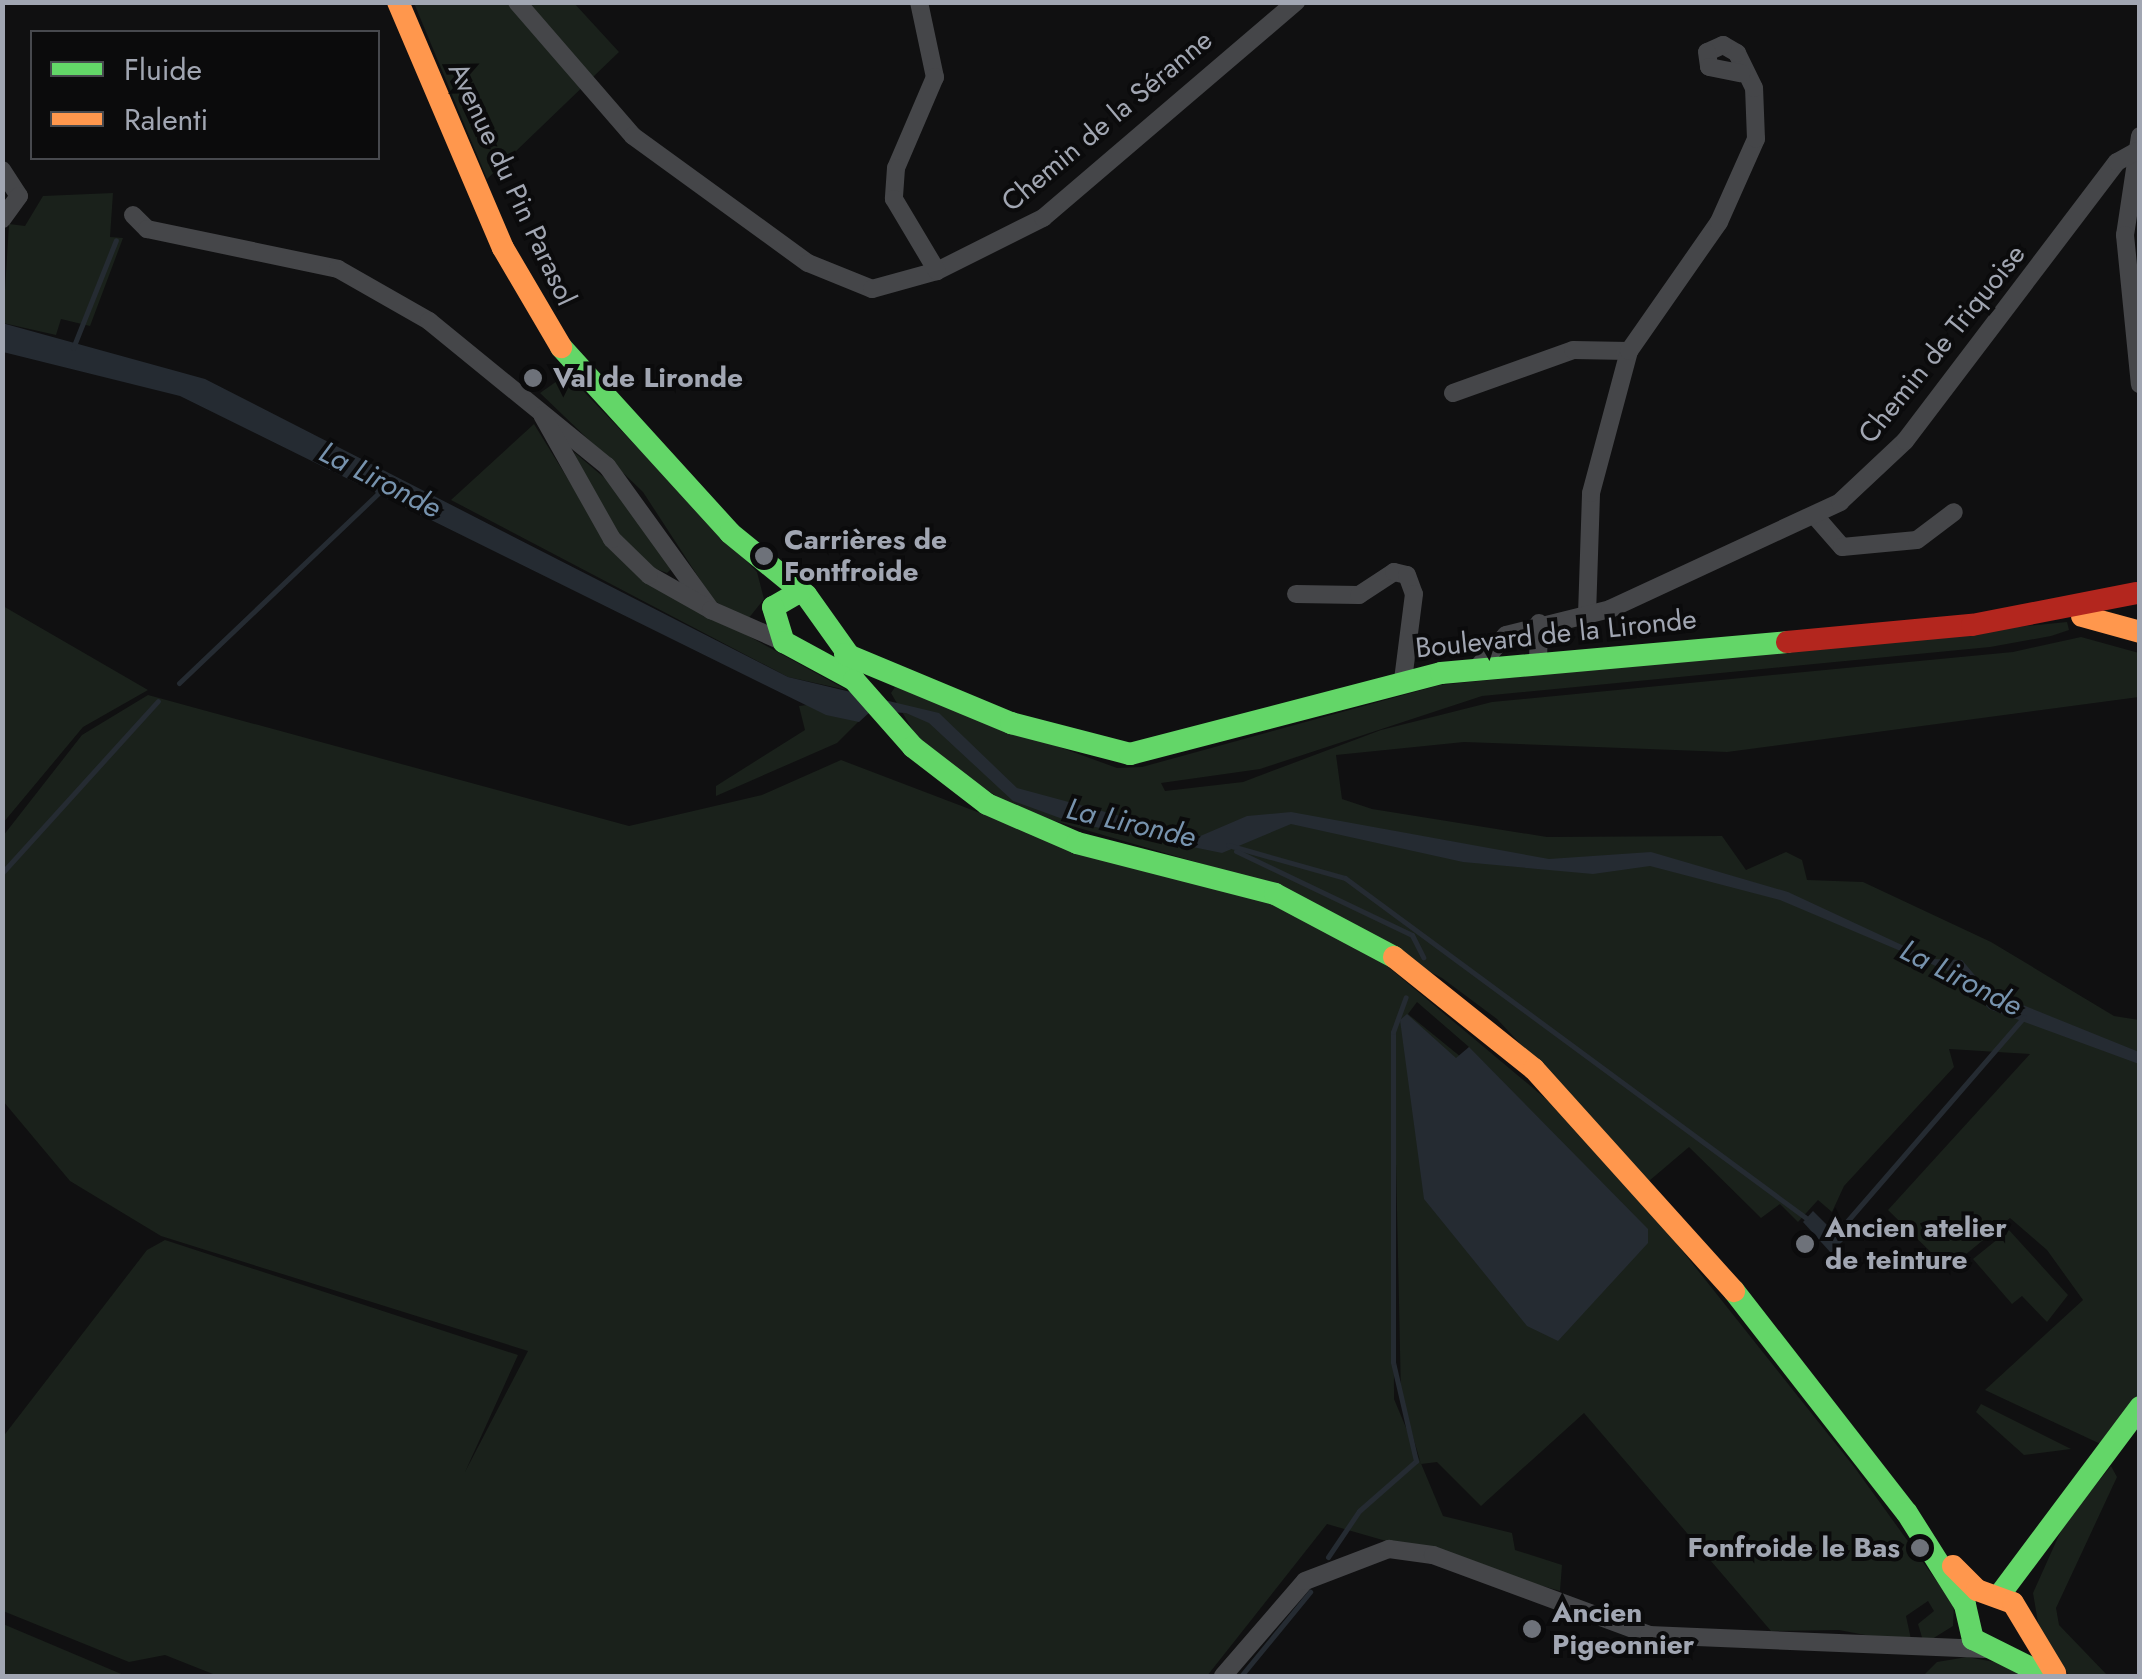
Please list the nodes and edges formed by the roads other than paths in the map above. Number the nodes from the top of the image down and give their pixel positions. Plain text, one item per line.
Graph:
1 (398, 2) edge
2 (517, 2) edge
3 (919, 2) edge
4 (1296, 2) edge
5 (1741, 73) dead end
6 (2137, 144) edge
7 (2, 170) edge
8 (133, 215) dead end
9 (2, 219) edge
10 (937, 272) junction
11 (1628, 351) junction
12 (2140, 384) edge
13 (1454, 392) dead end
14 (542, 415) junction
15 (1954, 512) dead end
16 (1814, 516) junction
17 (752, 555) junction
18 (2138, 590) edge
19 (800, 591) junction
20 (1296, 594) dead end
21 (711, 610) junction
22 (772, 614) junction
23 (2057, 614) junction
24 (1587, 615) junction
25 (1539, 623) junction
26 (826, 625) junction
27 (748, 628) junction
28 (2140, 631) edge
29 (784, 642) junction
30 (808, 654) junction
31 (839, 660) junction
32 (1538, 663) junction
33 (1477, 668) junction
34 (904, 676) junction
35 (1402, 680) junction
36 (870, 687) junction
37 (2140, 1407) edge
38 (2070, 1501) junction
39 (1907, 1514) junction
40 (1995, 1596) junction
41 (2020, 1616) junction
42 (1968, 1620) junction
43 (1988, 1649) junction
44 (1940, 1651) junction
45 (1223, 1676) edge
46 (2047, 1676) edge
47 (2057, 1676) edge

1 - 17 street, Avenue du Pin Parasol
2 - 10 street, Chemin de la Séranne
3 - 10 street
4 - 10 street, Chemin de la Séranne
5 - 11 street
6 - 12 street
6 - 16 street, Chemin de Triquoise
7 - 9 street
8 - 14 street
11 - 13 street
11 - 24 street
14 - 21 street
14 - 21 street
15 - 16 street
16 - 24 street, Chemin de Triquoise
17 - 19 street, Avenue du Pin Parasol
17 - 22 street, Avenue du Pin Parasol
18 - 23 street, Boulevard de la Lironde
18 - 28 street
19 - 22 street
19 - 26 street
20 - 35 street
21 - 27 street
22 - 27 street
22 - 29 street
23 - 28 street, Boulevard de la Lironde
23 - 32 street, Boulevard de la Lironde
24 - 25 street, Chemin de Triquoise
25 - 32 street
25 - 33 street, Chemin de Triquoise
26 - 30 street
26 - 31 street
27 - 29 street
29 - 30 street
30 - 31 street
31 - 34 street, Boulevard de la Lironde
31 - 36 street
32 - 33 street, Boulevard de la Lironde
33 - 35 street, Boulevard de la Lironde
34 - 35 street, Boulevard de la Lironde
34 - 36 street, Boulevard de la Lironde
36 - 39 street
37 - 38 street
38 - 40 street
38 - 41 street
39 - 40 street
39 - 42 street
40 - 41 street
40 - 42 street
41 - 43 street
41 - 47 street
42 - 43 street
42 - 44 street
43 - 44 street
43 - 46 street
44 - 45 street

